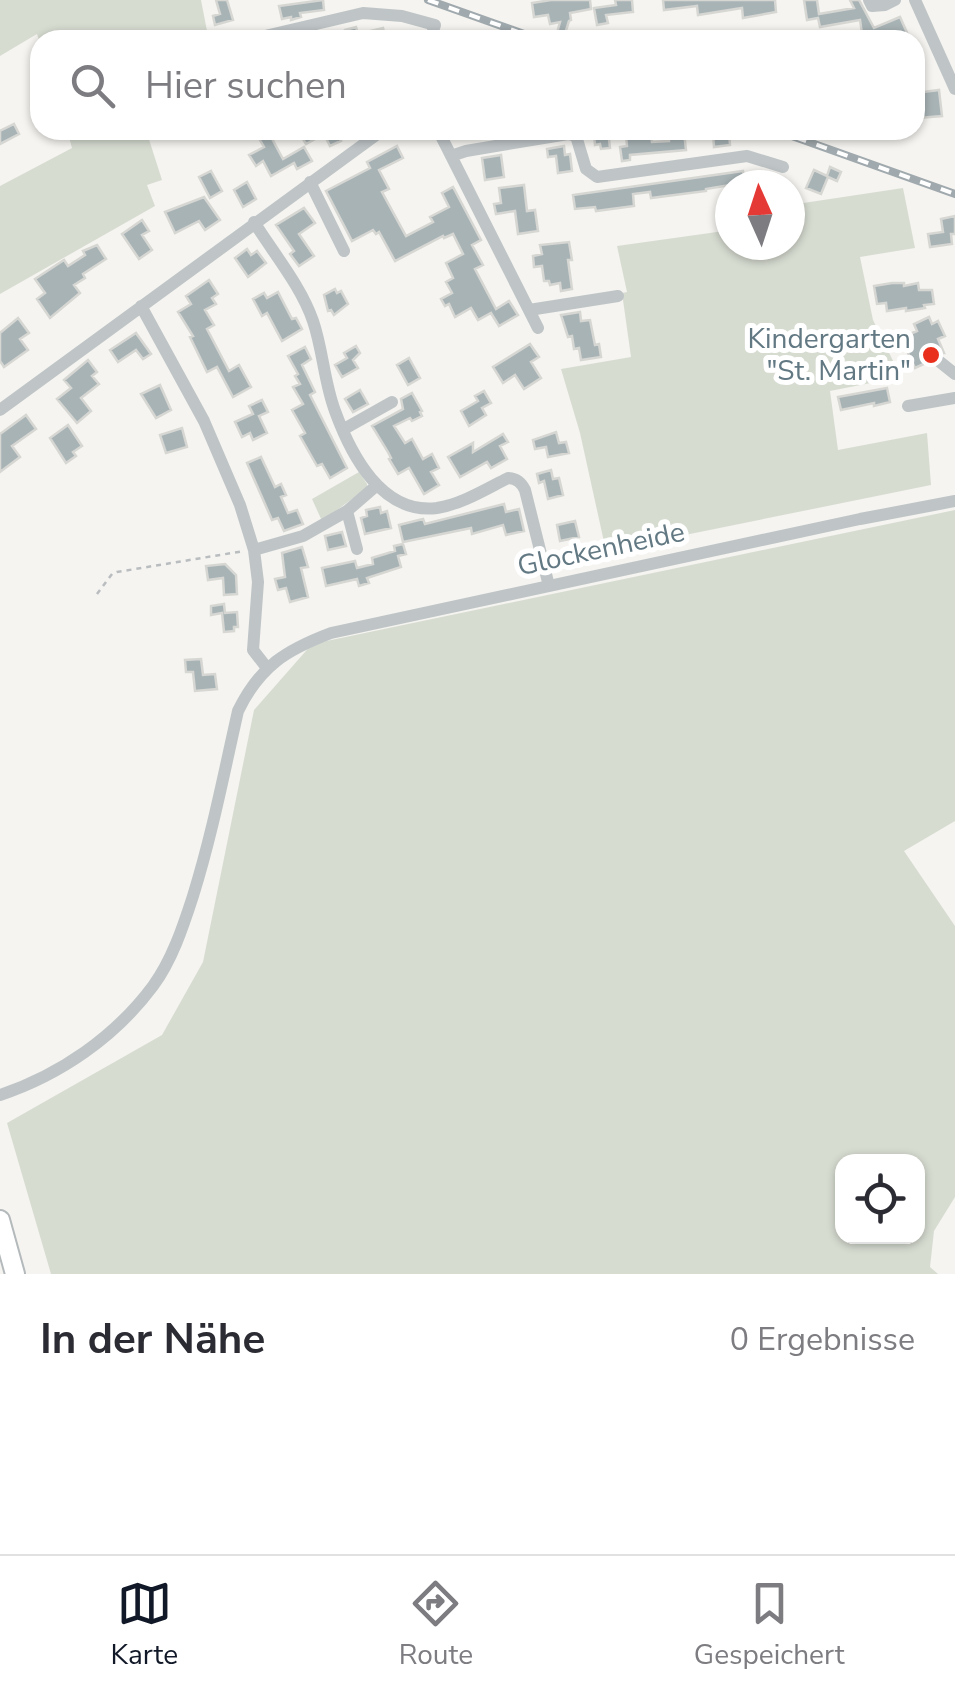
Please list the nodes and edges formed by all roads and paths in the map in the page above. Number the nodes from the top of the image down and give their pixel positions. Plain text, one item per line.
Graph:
1 (869, 0) edge
2 (895, 0) edge
3 (915, 0) edge
4 (286, 30) edge
5 (433, 30) edge
6 (955, 89) edge
7 (369, 140) edge
8 (443, 140) edge
9 (511, 140) edge
10 (577, 140) edge
11 (452, 156) junction
12 (783, 167) dead end
13 (310, 182) junction
14 (254, 222) junction
15 (344, 251) dead end
16 (618, 296) dead end
17 (142, 306) junction
18 (529, 310) junction
19 (538, 328) dead end
20 (940, 362) dead end
21 (955, 374) edge
22 (955, 398) edge
23 (392, 402) dead end
24 (908, 406) dead end
25 (0, 410) edge
26 (344, 430) junction
27 (376, 486) junction
28 (955, 501) edge
29 (347, 511) junction
30 (358, 549) dead end
31 (254, 550) junction
32 (549, 586) junction
33 (97, 594) dead end
34 (267, 668) junction
35 (3, 1094) edge
36 (0, 1220) edge
37 (15, 1274) edge

1 - 2 street
3 - 6 street
4 - 5 street
7 - 13 street
8 - 11 street
9 - 11 street
10 - 12 street
11 - 18 street
13 - 14 street
13 - 15 street
14 - 17 street
14 - 26 street
16 - 18 street
17 - 25 street
17 - 31 street
18 - 19 street
20 - 21 street
22 - 24 street
23 - 26 street
26 - 27 street
27 - 29 street
27 - 32 street
28 - 32 street, Glockenheide
29 - 30 street
29 - 31 street
31 - 33 path
31 - 34 street
32 - 34 street, Glockenheide
34 - 35 street
36 - 37 highway

